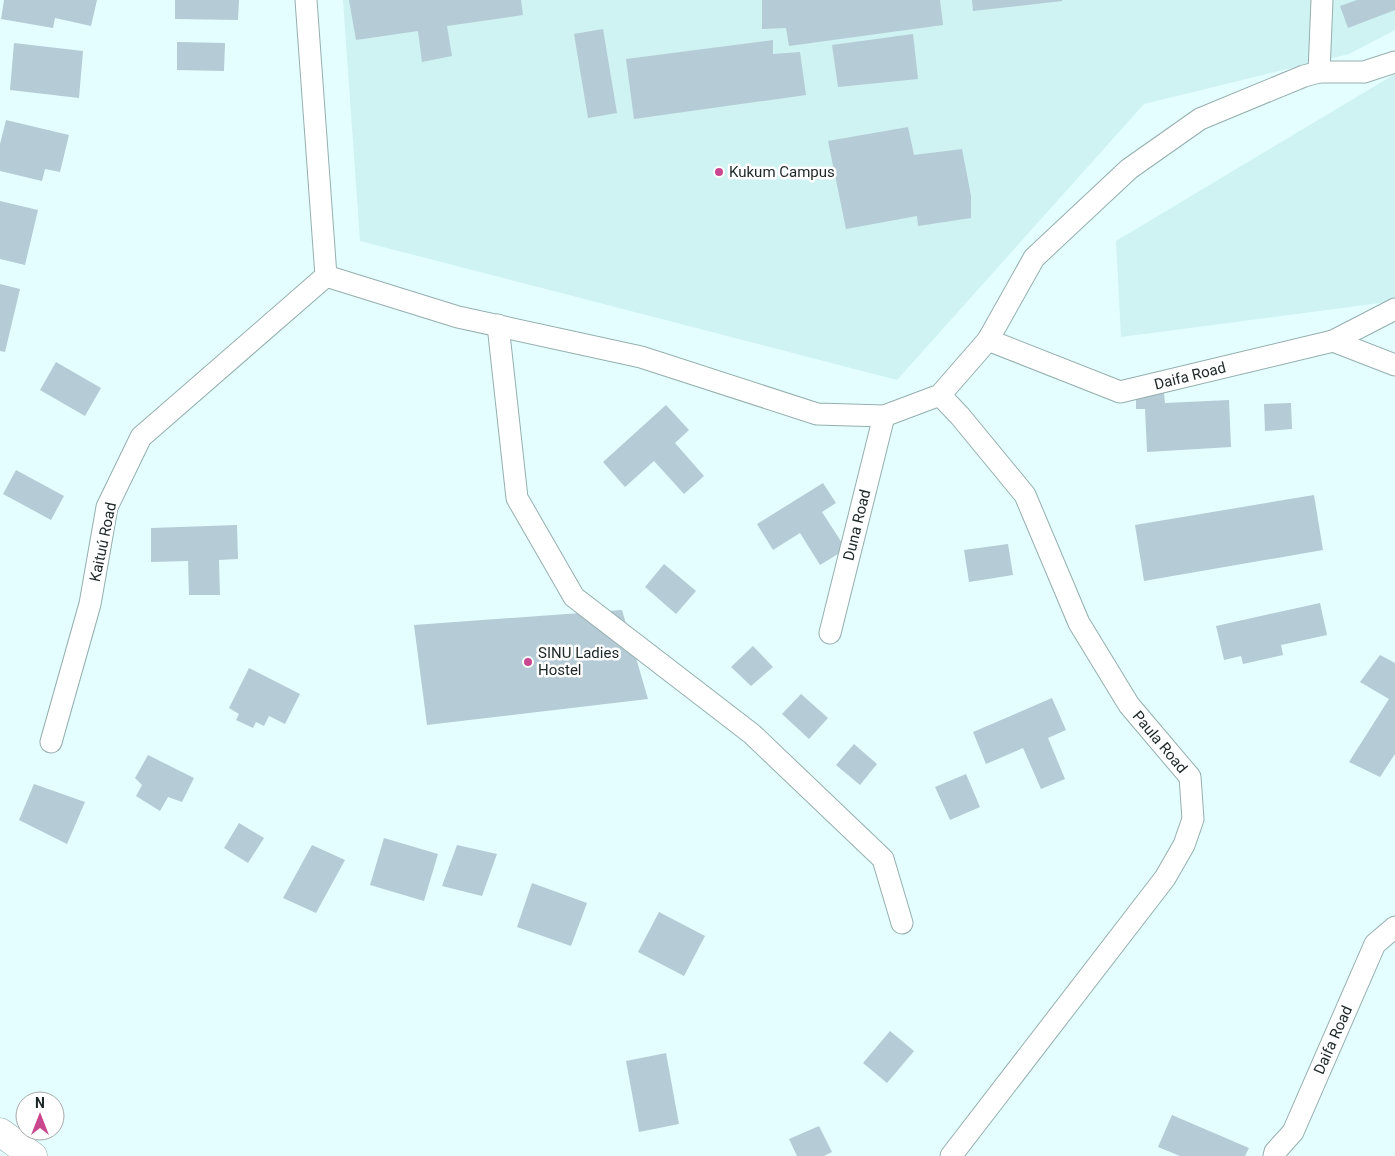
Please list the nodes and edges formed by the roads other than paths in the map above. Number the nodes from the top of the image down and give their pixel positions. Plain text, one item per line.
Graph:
1 (306, 0) edge
2 (1322, 0) edge
3 (1395, 62) edge
4 (1319, 72) junction
5 (326, 276) junction
6 (1395, 309) edge
7 (498, 326) junction
8 (988, 340) junction
9 (1333, 341) junction
10 (1395, 365) edge
11 (940, 395) junction
12 (884, 416) junction
13 (830, 633) dead end
14 (51, 742) dead end
15 (902, 923) dead end
16 (1395, 927) edge
17 (0, 1132) edge
18 (34, 1156) edge
19 (951, 1156) edge
20 (1274, 1156) edge

1 - 5 street
2 - 4 street
3 - 4 street
4 - 8 street
5 - 7 street
5 - 14 street, Kaituú Road
6 - 9 street, Daifa Road
7 - 12 street
7 - 15 street
8 - 9 street, Daifa Road
8 - 11 street
9 - 10 street
11 - 12 street
11 - 19 street, Paula Road
12 - 13 street, Duna Road
16 - 20 street, Daifa Road
17 - 18 street

